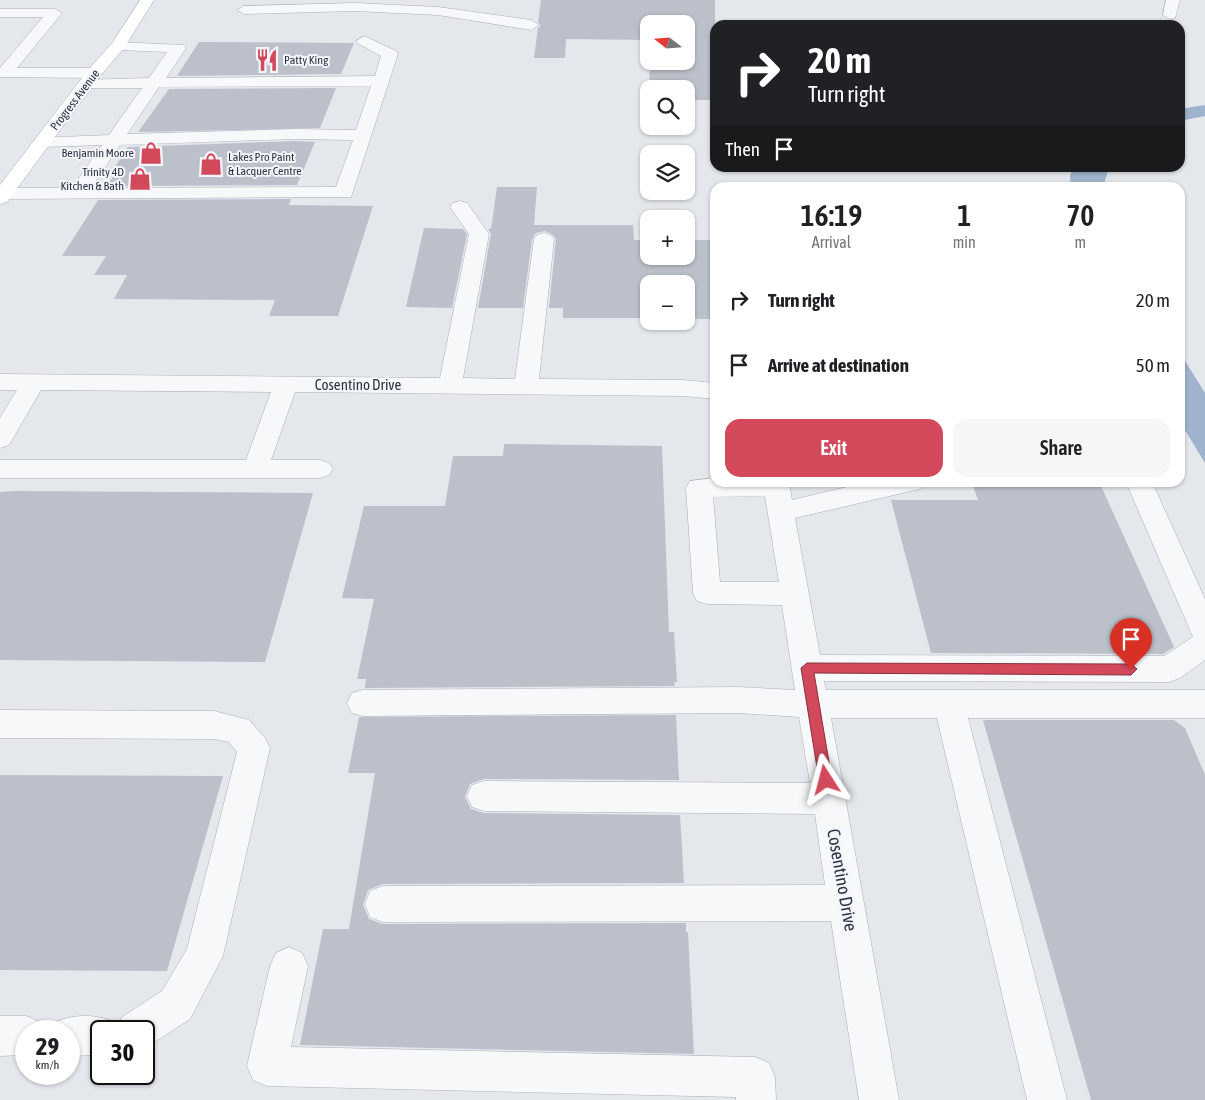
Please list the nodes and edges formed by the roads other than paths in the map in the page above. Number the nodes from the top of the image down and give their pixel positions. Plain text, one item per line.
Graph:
1 (147, 0) edge
2 (357, 3) edge
3 (244, 10) dead end
4 (0, 13) edge
5 (531, 25) dead end
6 (364, 42) dead end
7 (119, 45) junction
8 (2, 74) edge
9 (90, 78) junction
10 (381, 81) junction
11 (155, 82) junction
12 (364, 135) junction
13 (115, 139) junction
14 (43, 142) junction
15 (77, 194) junction
16 (1, 196) edge
17 (460, 207) dead end
18 (544, 239) dead end
19 (0, 382) edge
20 (34, 382) junction
21 (286, 384) junction
22 (450, 386) junction
23 (526, 386) junction
24 (710, 390) edge
25 (0, 439) edge
26 (0, 469) edge
27 (255, 469) junction
28 (320, 469) dead end
29 (855, 487) edge
30 (1141, 487) edge
31 (777, 494) edge
32 (795, 594) junction
33 (1205, 632) edge
34 (1205, 644) edge
35 (807, 668) junction
36 (363, 704) dead end
37 (813, 704) junction
38 (949, 704) junction
39 (1205, 704) edge
40 (0, 724) edge
41 (484, 796) dead end
42 (829, 798) junction
43 (846, 903) junction
44 (383, 904) dead end
45 (289, 966) dead end
46 (153, 1020) edge
47 (0, 1036) edge
48 (15, 1036) edge
49 (756, 1100) edge
50 (879, 1100) edge
51 (1047, 1100) edge

1 - 7 main road, Progress Avenue
2 - 3 street
2 - 5 street
4 - 8 street
6 - 10 street
7 - 9 main road, Progress Avenue
7 - 11 street
8 - 9 street
9 - 11 street
9 - 14 main road, Progress Avenue
10 - 11 street
10 - 12 street
11 - 13 street
12 - 13 street
12 - 15 street
13 - 14 street
13 - 15 street
14 - 16 main road, Progress Avenue
15 - 16 street
17 - 22 street
18 - 23 street
19 - 20 street, Cosentino Drive
20 - 21 street, Cosentino Drive
20 - 25 street
21 - 22 street, Cosentino Drive
21 - 27 street
22 - 23 street, Cosentino Drive
23 - 24 street, Cosentino Drive
26 - 27 street
27 - 28 street
29 - 31 street
30 - 33 street
31 - 32 street, Cosentino Drive
31 - 32 street
32 - 35 street, Cosentino Drive
34 - 35 street
35 - 37 street, Cosentino Drive
36 - 37 street
37 - 38 street
37 - 42 street, Cosentino Drive
38 - 39 street
38 - 51 street
40 - 46 street
41 - 42 street
42 - 43 street, Cosentino Drive
43 - 44 street
43 - 50 street, Cosentino Drive
45 - 49 street
47 - 48 street

